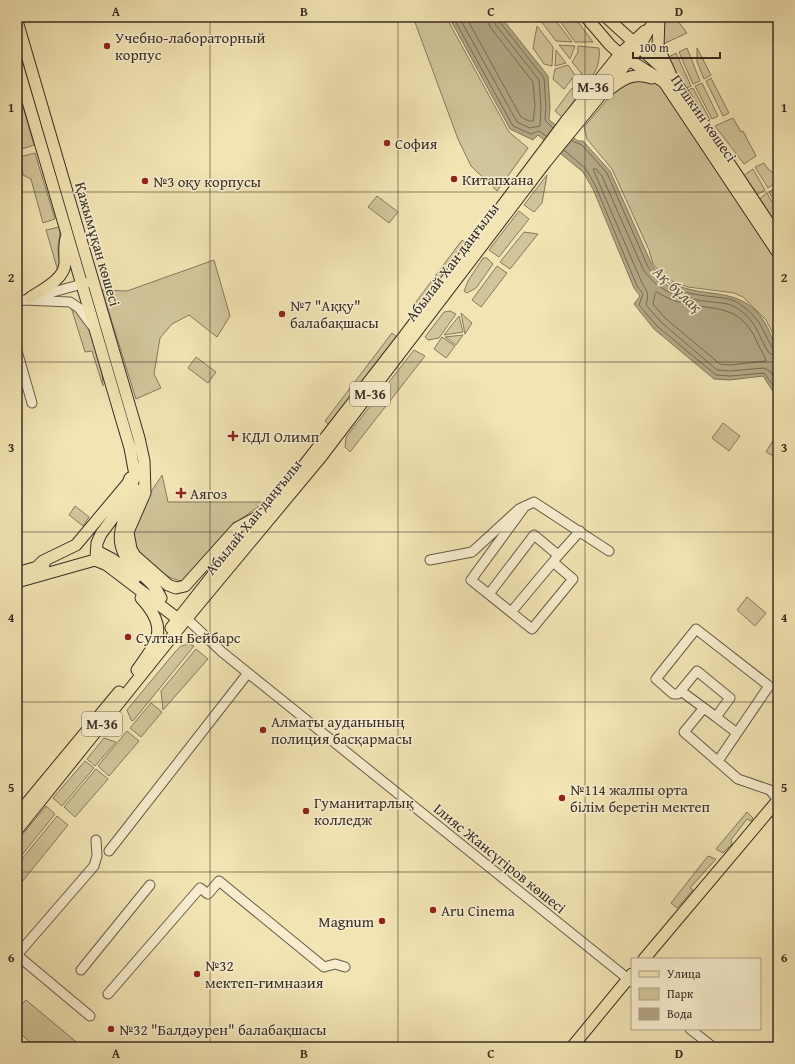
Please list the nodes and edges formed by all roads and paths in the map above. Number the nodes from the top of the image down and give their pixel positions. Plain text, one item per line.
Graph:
1 (586, 17) edge
2 (607, 17) edge
3 (659, 17) edge
4 (17, 21) edge
5 (595, 28) junction
6 (635, 45) junction
7 (625, 56) junction
8 (17, 64) edge
9 (668, 80) junction
10 (592, 103) junction
11 (570, 123) junction
12 (542, 160) junction
13 (67, 235) junction
14 (778, 237) edge
15 (778, 254) edge
16 (93, 281) junction
17 (81, 284) junction
18 (24, 300) edge
19 (94, 330) junction
20 (17, 351) edge
21 (32, 403) dead end
22 (134, 463) junction
23 (146, 476) junction
24 (128, 497) junction
25 (525, 506) junction
26 (270, 509) junction
27 (580, 531) junction
28 (609, 551) dead end
29 (96, 556) junction
30 (555, 558) junction
31 (430, 560) dead end
32 (37, 567) junction
33 (17, 573) edge
34 (17, 582) edge
35 (128, 582) junction
36 (489, 594) junction
37 (161, 598) junction
38 (512, 611) junction
39 (183, 619) junction
40 (137, 670) junction
41 (248, 673) junction
42 (681, 691) junction
43 (703, 709) junction
44 (716, 717) junction
45 (737, 733) junction
46 (718, 762) junction
47 (778, 800) edge
48 (17, 815) edge
49 (17, 830) edge
50 (96, 840) dead end
51 (109, 851) dead end
52 (150, 885) dead end
53 (17, 955) edge
54 (645, 958) edge
55 (345, 967) dead end
56 (80, 970) dead end
57 (631, 978) edge
58 (108, 994) dead end
59 (90, 1016) dead end
60 (691, 1030) edge
61 (572, 1047) edge
62 (713, 1047) edge

1 - 5 main road, Пушкин көшесі / M-36
2 - 5 main road
2 - 6 main road, Пушкин көшесі
3 - 6 main road, Абылай Хан даңғылы
3 - 9 main road
4 - 16 main road, Қажымұқан көшесі
5 - 7 main road, Пушкин көшесі / M-36
6 - 7 main road, Абылай Хан даңғылы / M-36
6 - 9 main road, Пушкин көшесі
7 - 9 main road, Пушкин көшесі
7 - 10 main road, Абылай Хан даңғылы / M-36
7 - 11 main road, Абылай Хан даңғылы / M-36
8 - 13 main road, Қажымұқан көшесі
9 - 10 main road
9 - 14 main road, Пушкин көшесі
9 - 15 main road, Пушкин көшесі
10 - 11 main road, Абылай Хан даңғылы / M-36
11 - 12 main road, Абылай Хан даңғылы / M-36
12 - 26 main road, Абылай Хан даңғылы / M-36
12 - 39 main road, Абылай Хан даңғылы / M-36
13 - 17 main road, Қажымұқан көшесі
13 - 18 main road
16 - 17 street
16 - 23 main road, Қажымұқан көшесі
17 - 18 street
17 - 19 main road, Қажымұқан көшесі
18 - 19 street
19 - 22 main road, Қажымұқан көшесі
20 - 21 street
22 - 24 main road
22 - 32 main road
23 - 24 main road
23 - 26 main road, Қажымұқан көшесі
23 - 37 main road
24 - 29 main road
25 - 27 street
25 - 31 street
25 - 36 street
26 - 39 main road, Абылай Хан даңғылы / M-36
27 - 28 street
27 - 30 street
29 - 32 main road
29 - 34 main road
29 - 35 main road
29 - 37 main road
30 - 36 street
30 - 38 street
30 - 38 street
32 - 33 main road
35 - 39 main road
35 - 40 main road
36 - 38 street
37 - 39 main road
39 - 40 main road, Абылай Хан даңғылы / M-36
39 - 41 street, Ілияс Жансүгіров көшесі
39 - 49 main road, Абылай Хан даңғылы / M-36
40 - 48 main road, Абылай Хан даңғылы / M-36
41 - 51 street
41 - 57 street, Ілияс Жансүгіров көшесі
42 - 43 street
42 - 44 street
42 - 45 street
43 - 44 street
43 - 46 street
44 - 45 street
45 - 46 street
46 - 47 street
47 - 54 main road
50 - 53 street
52 - 56 street
53 - 59 street
55 - 58 street
57 - 61 main road
60 - 62 street

